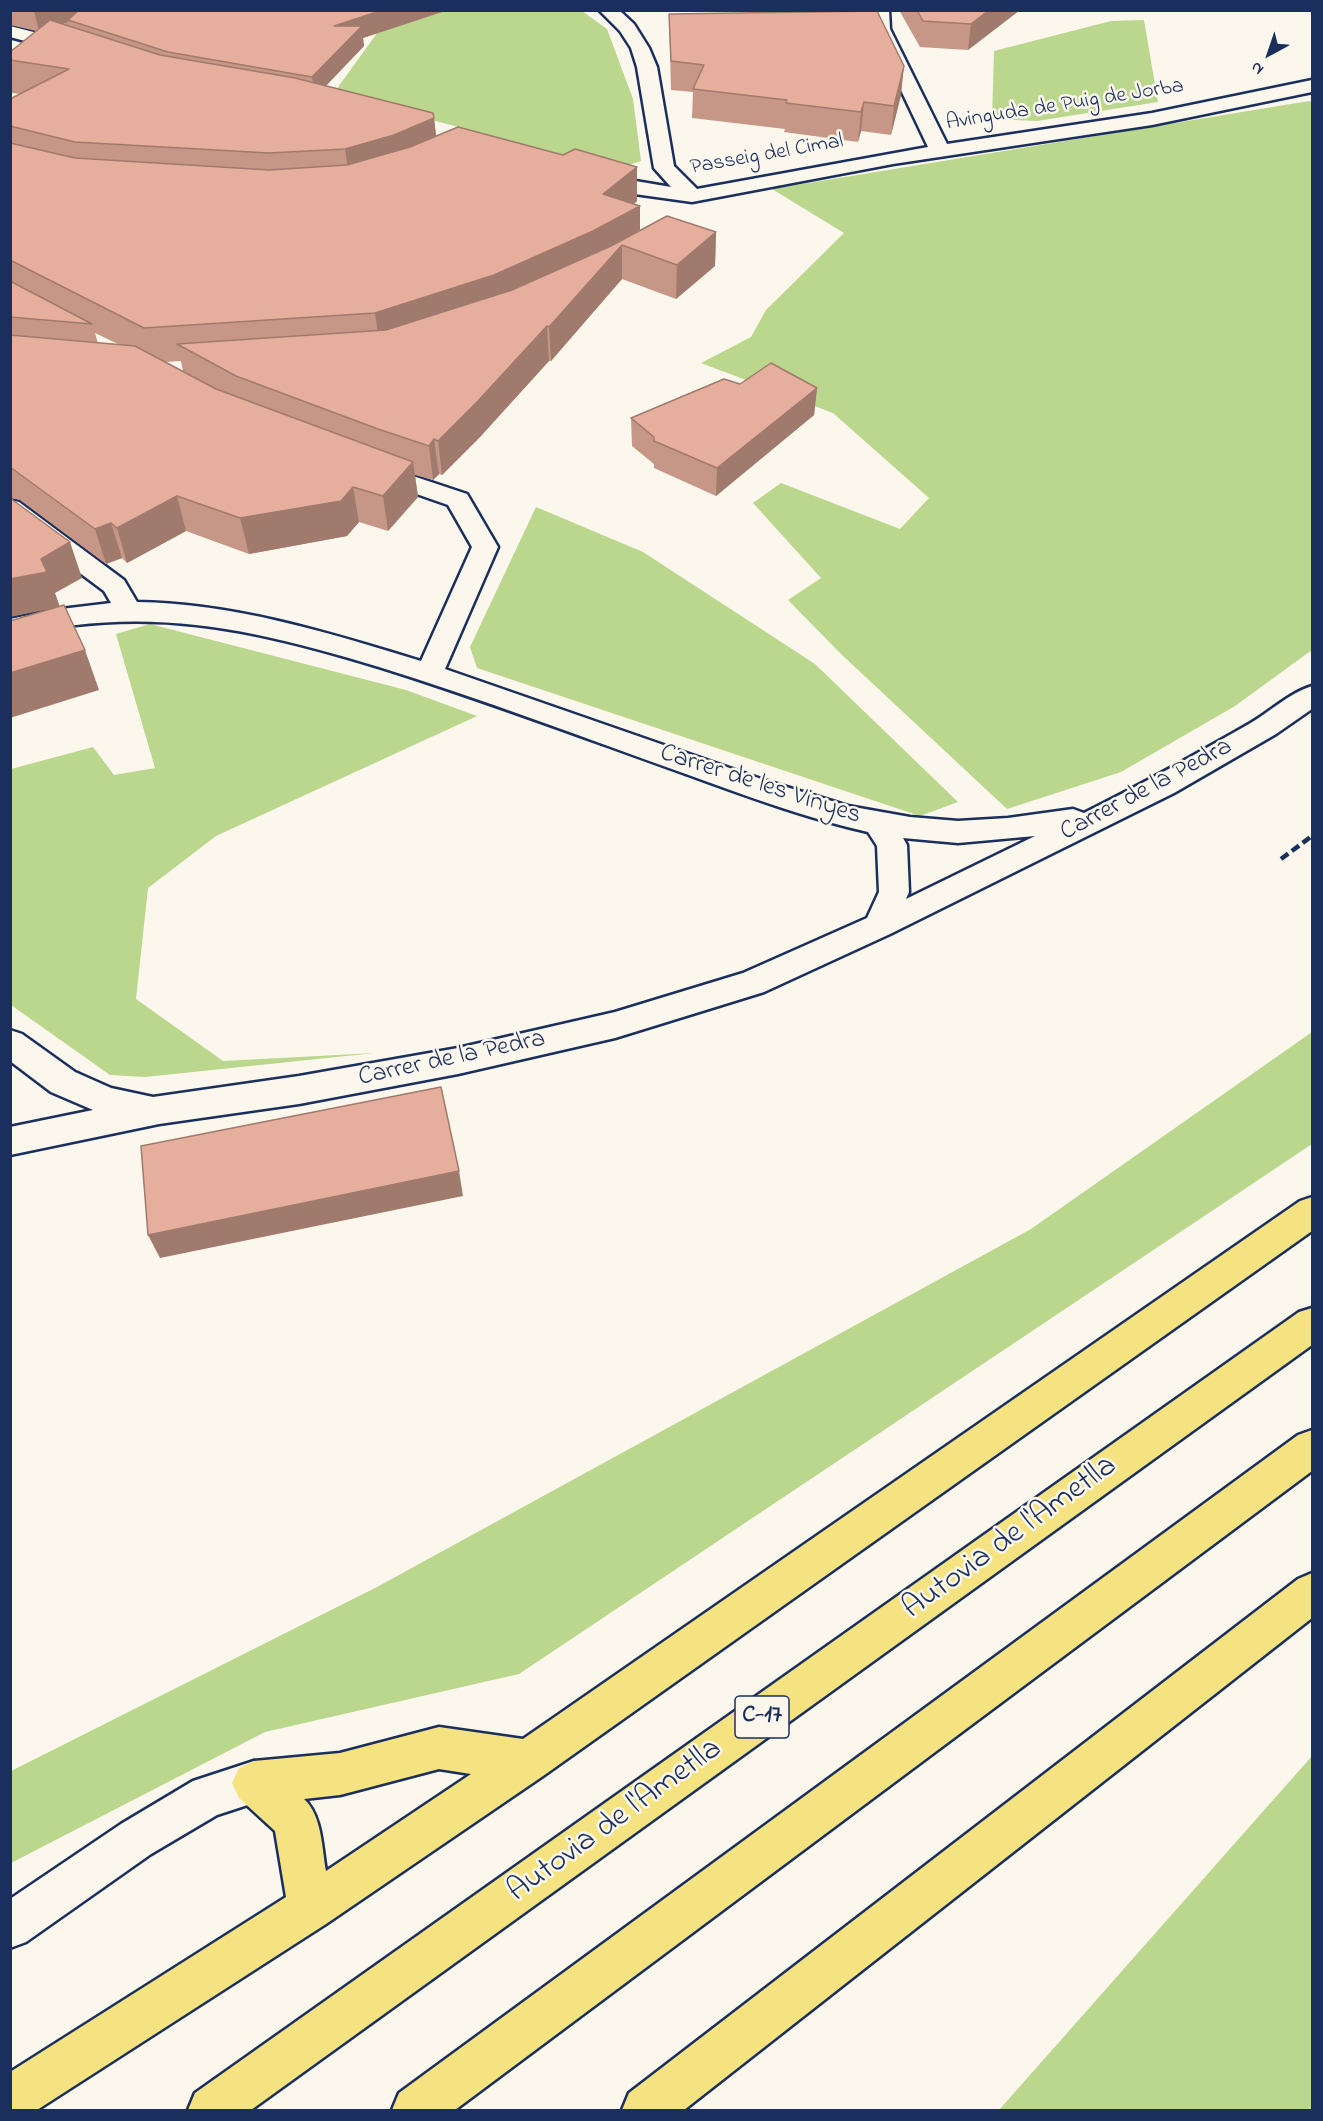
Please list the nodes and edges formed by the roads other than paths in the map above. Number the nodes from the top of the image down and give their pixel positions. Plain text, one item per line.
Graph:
1 (608, 10) edge
2 (880, 10) edge
3 (10, 31) edge
4 (97, 55) edge
5 (1312, 86) edge
6 (940, 150) junction
7 (581, 176) edge
8 (689, 207) junction
9 (352, 463) edge
10 (10, 508) edge
11 (128, 611) junction
12 (10, 628) edge
13 (430, 672) junction
14 (1312, 696) edge
15 (1102, 817) junction
16 (878, 823) junction
17 (986, 832) junction
18 (977, 878) junction
19 (879, 926) junction
20 (10, 1043) edge
21 (159, 1110) junction
22 (10, 1141) edge
23 (1312, 1212) edge
24 (1312, 1324) edge
25 (1312, 1448) edge
26 (1312, 1593) edge
27 (528, 1761) junction
28 (254, 1783) junction
29 (310, 1908) junction
30 (10, 1926) edge
31 (10, 2100) edge
32 (212, 2110) edge
33 (416, 2110) edge
34 (646, 2110) edge

1 - 8 street
2 - 6 street, Avinguda de Puig de Jorba
3 - 4 street
5 - 6 street, Avinguda de Puig de Jorba
6 - 8 street, Passeig del Cimal
7 - 8 street, Passeig del Cimal
9 - 13 street
10 - 11 street
11 - 12 street, Carrer de les Vinyes
11 - 13 street, Carrer de les Vinyes
13 - 16 street, Carrer de les Vinyes
14 - 15 street, Carrer de la Pedra
15 - 17 street, Carrer de les Vinyes
15 - 18 street, Carrer de la Pedra
16 - 17 street, Carrer de les Vinyes
16 - 19 street
17 - 18 street
18 - 19 street, Carrer de la Pedra
19 - 21 street, Carrer de la Pedra
20 - 21 street
21 - 22 street, Carrer de la Pedra
23 - 27 highway
24 - 32 highway, Autovia de l'Ametlla / C-17
25 - 33 highway
26 - 34 highway
27 - 28 highway
27 - 29 highway
28 - 29 highway
28 - 30 street
29 - 31 highway

